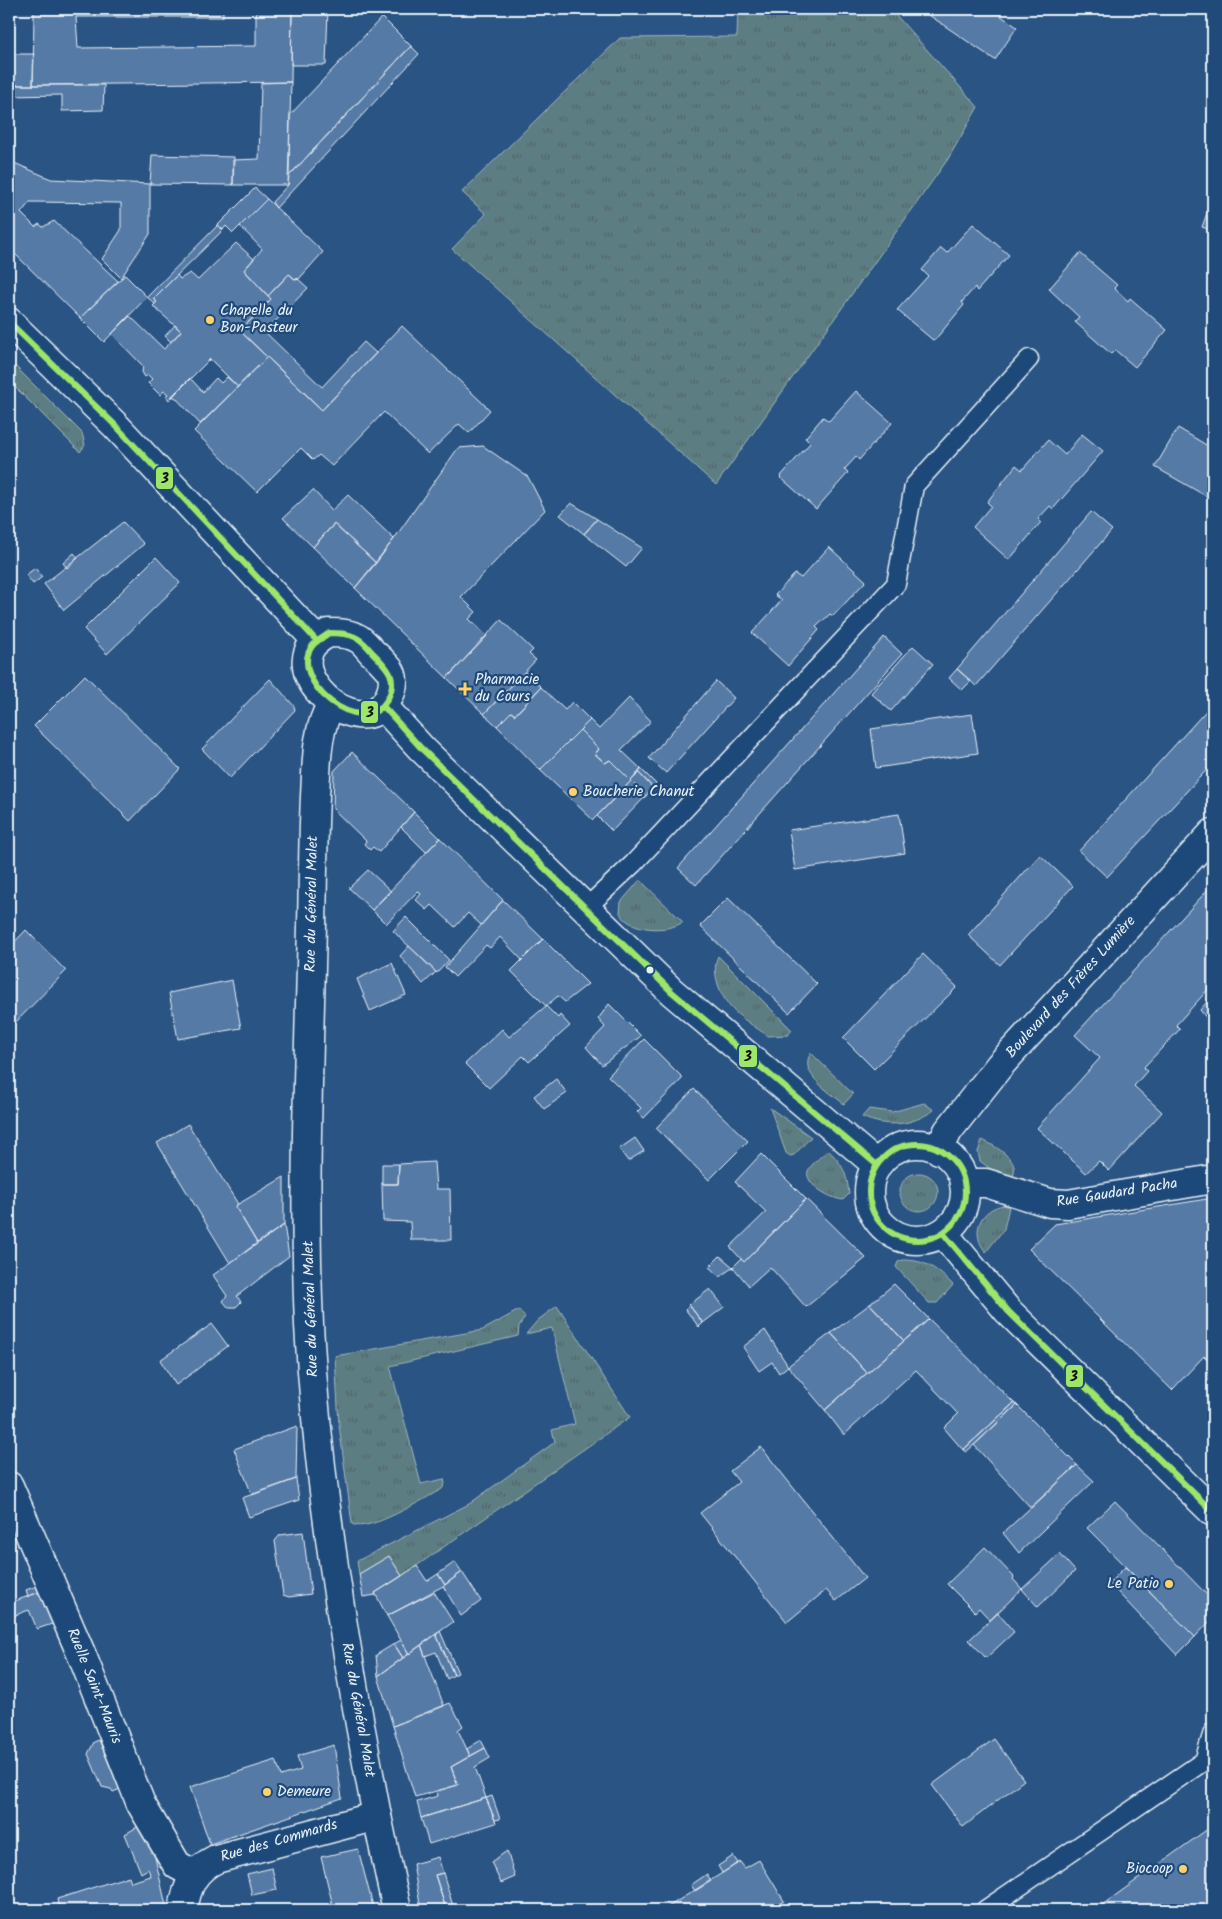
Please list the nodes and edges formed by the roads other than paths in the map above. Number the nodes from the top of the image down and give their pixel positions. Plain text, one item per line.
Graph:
1 (9, 322) edge
2 (1028, 359) dead end
3 (316, 638) junction
4 (332, 703) junction
5 (383, 706) junction
6 (1213, 833) edge
7 (586, 908) junction
8 (939, 1150) junction
9 (877, 1164) junction
10 (1213, 1179) edge
11 (964, 1183) junction
12 (943, 1232) junction
13 (9, 1486) edge
14 (1213, 1512) edge
15 (1213, 1732) edge
16 (377, 1816) junction
17 (194, 1874) junction
18 (184, 1910) edge
19 (397, 1910) edge
20 (985, 1910) edge

1 - 3 main road
2 - 7 lane
3 - 4 main road
3 - 5 main road
4 - 5 main road
4 - 16 main road, Rue du Général Malet
5 - 7 main road
6 - 8 main road, Boulevard des Frères Lumière
7 - 9 main road
8 - 9 main road
8 - 11 main road
9 - 12 main road
10 - 11 main road, Rue Gaudard Pacha
11 - 12 main road
12 - 14 main road
13 - 17 main road, Ruelle Saint-Mauris
15 - 20 lane
16 - 17 main road, Rue des Commards
16 - 19 main road, Rue du Général Malet
17 - 18 main road

